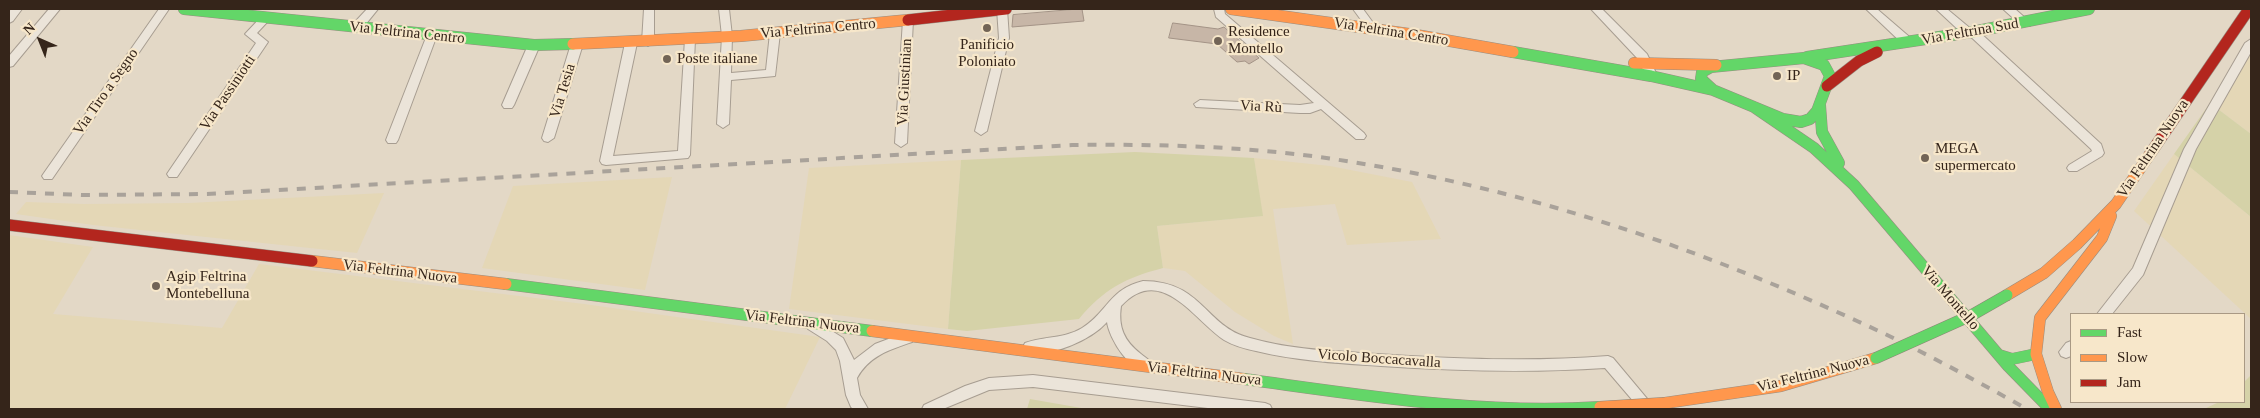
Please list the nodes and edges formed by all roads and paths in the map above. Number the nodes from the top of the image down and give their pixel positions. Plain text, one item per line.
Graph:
1 (17, 9) edge
2 (55, 9) edge
3 (164, 9) edge
4 (184, 9) edge
5 (373, 9) edge
6 (649, 9) edge
7 (724, 9) edge
8 (1002, 9) edge
9 (1006, 9) edge
10 (1219, 9) edge
11 (1231, 9) edge
12 (1358, 9) edge
13 (1596, 9) edge
14 (1871, 9) edge
15 (1941, 9) edge
16 (2008, 9) edge
17 (2089, 9) edge
18 (2249, 9) edge
19 (2054, 12) edge
20 (266, 18) junction
21 (9, 19) edge
22 (908, 20) junction
23 (2026, 22) junction
24 (357, 27) junction
25 (1368, 28) junction
26 (775, 33) junction
27 (1971, 33) junction
28 (432, 35) junction
29 (727, 36) junction
30 (690, 39) junction
31 (648, 42) junction
32 (632, 43) junction
33 (1906, 43) junction
34 (2251, 43) edge
35 (578, 44) junction
36 (534, 45) junction
37 (1550, 58) junction
38 (1804, 58) junction
39 (9, 63) edge
40 (1647, 63) junction
41 (1724, 65) junction
42 (1651, 76) junction
43 (725, 77) junction
44 (1827, 86) junction
45 (1713, 90) junction
46 (1200, 104) dead end
47 (1321, 104) junction
48 (508, 105) dead end
49 (1820, 105) junction
50 (1754, 107) junction
51 (723, 124) dead end
52 (980, 131) dead end
53 (1360, 136) dead end
54 (548, 138) dead end
55 (392, 140) dead end
56 (901, 143) dead end
57 (2073, 168) dead end
58 (173, 174) dead end
59 (48, 176) dead end
60 (1854, 185) junction
61 (2116, 204) junction
62 (9, 225) edge
63 (1114, 304) junction
64 (2105, 313) edge
65 (808, 323) junction
66 (912, 336) junction
67 (980, 345) junction
68 (2036, 350) junction
69 (1999, 355) junction
70 (1151, 368) junction
71 (849, 379) junction
72 (1418, 403) junction
73 (861, 409) edge
74 (929, 409) edge
75 (1265, 409) edge
76 (1445, 409) edge
77 (1648, 409) edge
78 (2050, 409) edge
79 (2056, 409) edge

1 - 21 street
2 - 39 street
3 - 59 street, Via Tiro a Segno
4 - 20 main road, Via Feltrina Centro
5 - 24 street
6 - 31 street
7 - 29 street
8 - 9 main road, Via Feltrina Centro
8 - 22 main road, Via Feltrina Centro
8 - 52 street
10 - 47 street, Via Rù
11 - 25 main road, Via Feltrina Centro
12 - 25 street
13 - 40 street
14 - 33 street, Via Feltrina Sud
15 - 27 street
16 - 23 street
17 - 19 main road, Via Feltrina Sud
18 - 61 main road, Via Feltrina Nuova
19 - 23 main road, Via Feltrina Sud
20 - 24 main road, Via Feltrina Centro
20 - 58 street, Via Passiniotti
22 - 26 main road, Via Feltrina Centro
22 - 56 street, Via Giustinian
23 - 27 main road, Via Feltrina Sud
24 - 28 main road, Via Feltrina Centro
25 - 37 main road, Via Feltrina Centro
26 - 29 main road, Via Feltrina Centro
26 - 43 street
27 - 33 main road, Via Feltrina Sud
27 - 57 street
28 - 36 main road, Via Feltrina Centro
28 - 55 street
29 - 30 main road, Via Feltrina Centro
29 - 43 street
30 - 31 main road, Via Feltrina Centro
30 - 32 street
31 - 32 main road, Via Feltrina Centro
32 - 35 main road, Via Feltrina Centro
33 - 38 main road, Via Feltrina Sud
33 - 44 main road, Via Feltrina Sud
34 - 64 street
35 - 36 main road, Via Feltrina Centro
35 - 54 street, Via Tesia
36 - 48 street
37 - 40 main road, Via Feltrina Centro
37 - 42 main road, Via Feltrina Centro
38 - 41 main road, Via Feltrina Sud
38 - 44 main road
40 - 41 main road
40 - 42 street
41 - 45 main road
42 - 45 main road
43 - 51 street
44 - 49 main road
45 - 50 main road
46 - 47 street, Via Rù
47 - 53 street, Via Rù
49 - 50 main road
49 - 60 main road, Via Montello
50 - 60 main road, Via Montello
60 - 69 main road, Via Montello
61 - 68 main road
61 - 72 main road, Via Feltrina Nuova, bridge
62 - 65 main road, Via Feltrina Nuova
63 - 67 street
63 - 70 street
63 - 77 street, Vicolo Boccacavalla
65 - 66 main road, Via Feltrina Nuova
65 - 71 street
66 - 67 main road, Via Feltrina Nuova
66 - 71 street
67 - 70 main road, Via Feltrina Nuova
68 - 69 main road
68 - 79 main road
69 - 78 main road, Via Montello
70 - 72 main road, Via Feltrina Nuova
71 - 73 street
72 - 76 main road
74 - 75 street

